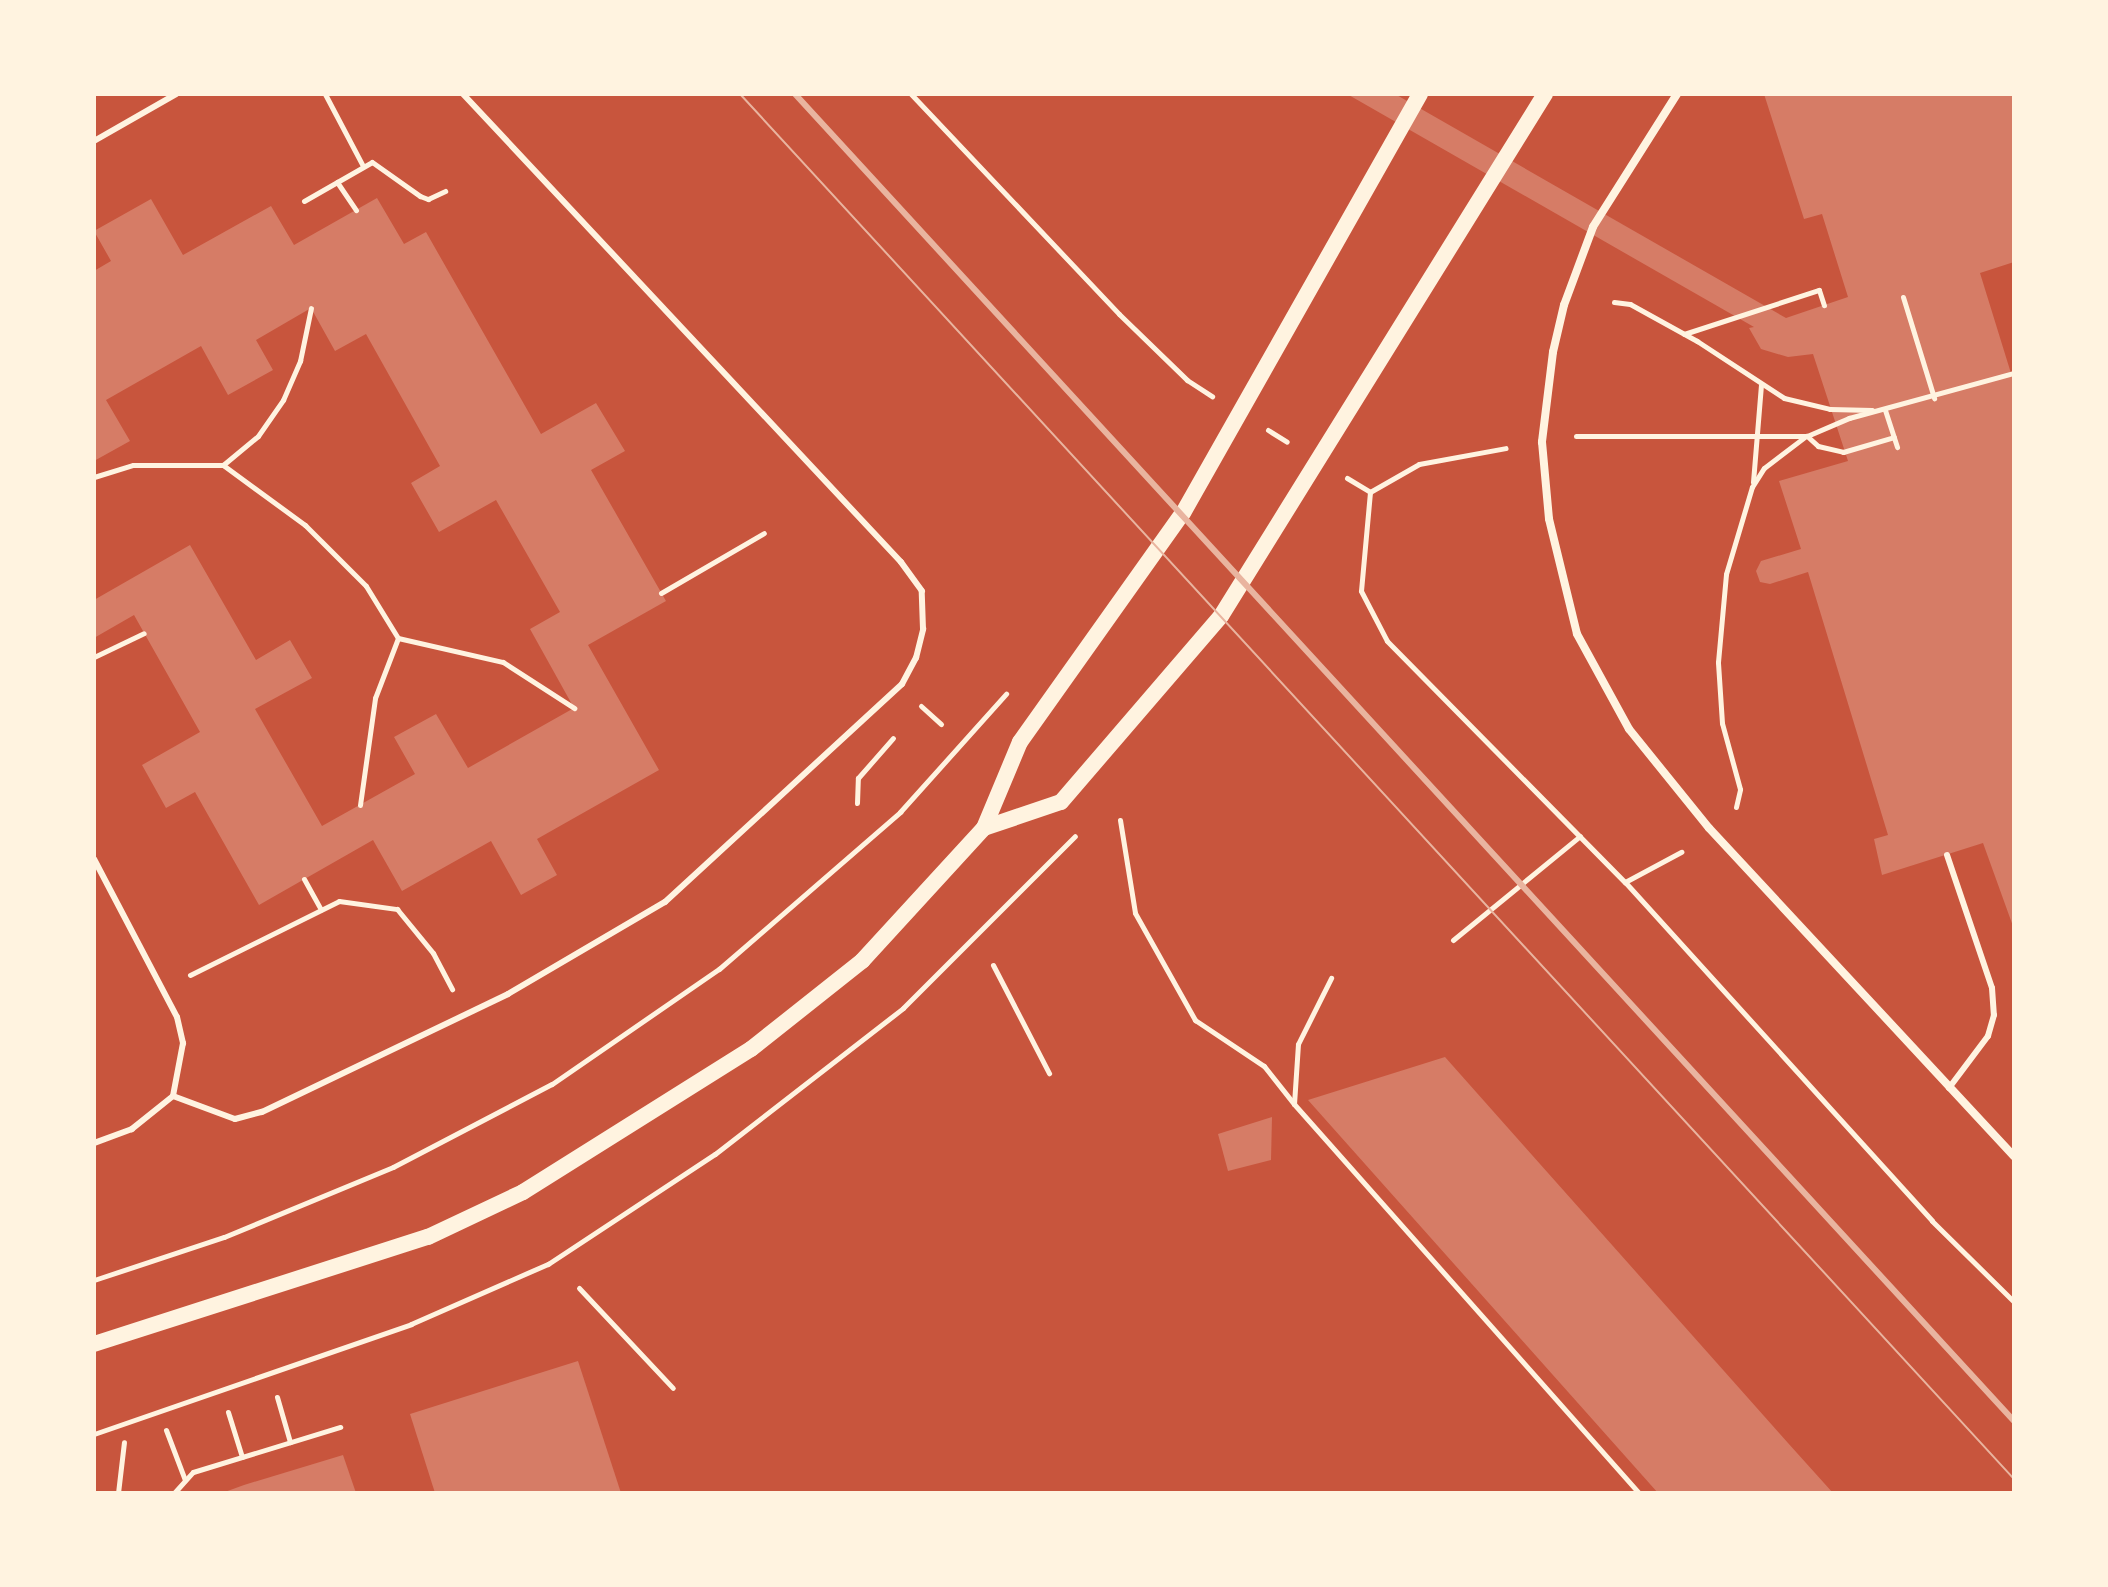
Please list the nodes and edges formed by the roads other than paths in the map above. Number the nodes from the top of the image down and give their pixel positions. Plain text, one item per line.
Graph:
1 (176, 94) edge
2 (463, 94) edge
3 (1420, 94) edge
4 (1545, 94) edge
5 (1677, 94) edge
6 (94, 141) edge
7 (984, 828) junction
8 (1947, 855) dead end
9 (94, 859) edge
10 (1949, 1088) junction
11 (173, 1096) junction
12 (94, 1143) edge
13 (2014, 1156) edge
14 (94, 1344) edge

1 - 6 lane
2 - 11 lane
3 - 7 main road
4 - 7 main road
5 - 10 street
7 - 14 main road
8 - 10 lane
9 - 11 lane
10 - 13 street
11 - 12 lane

